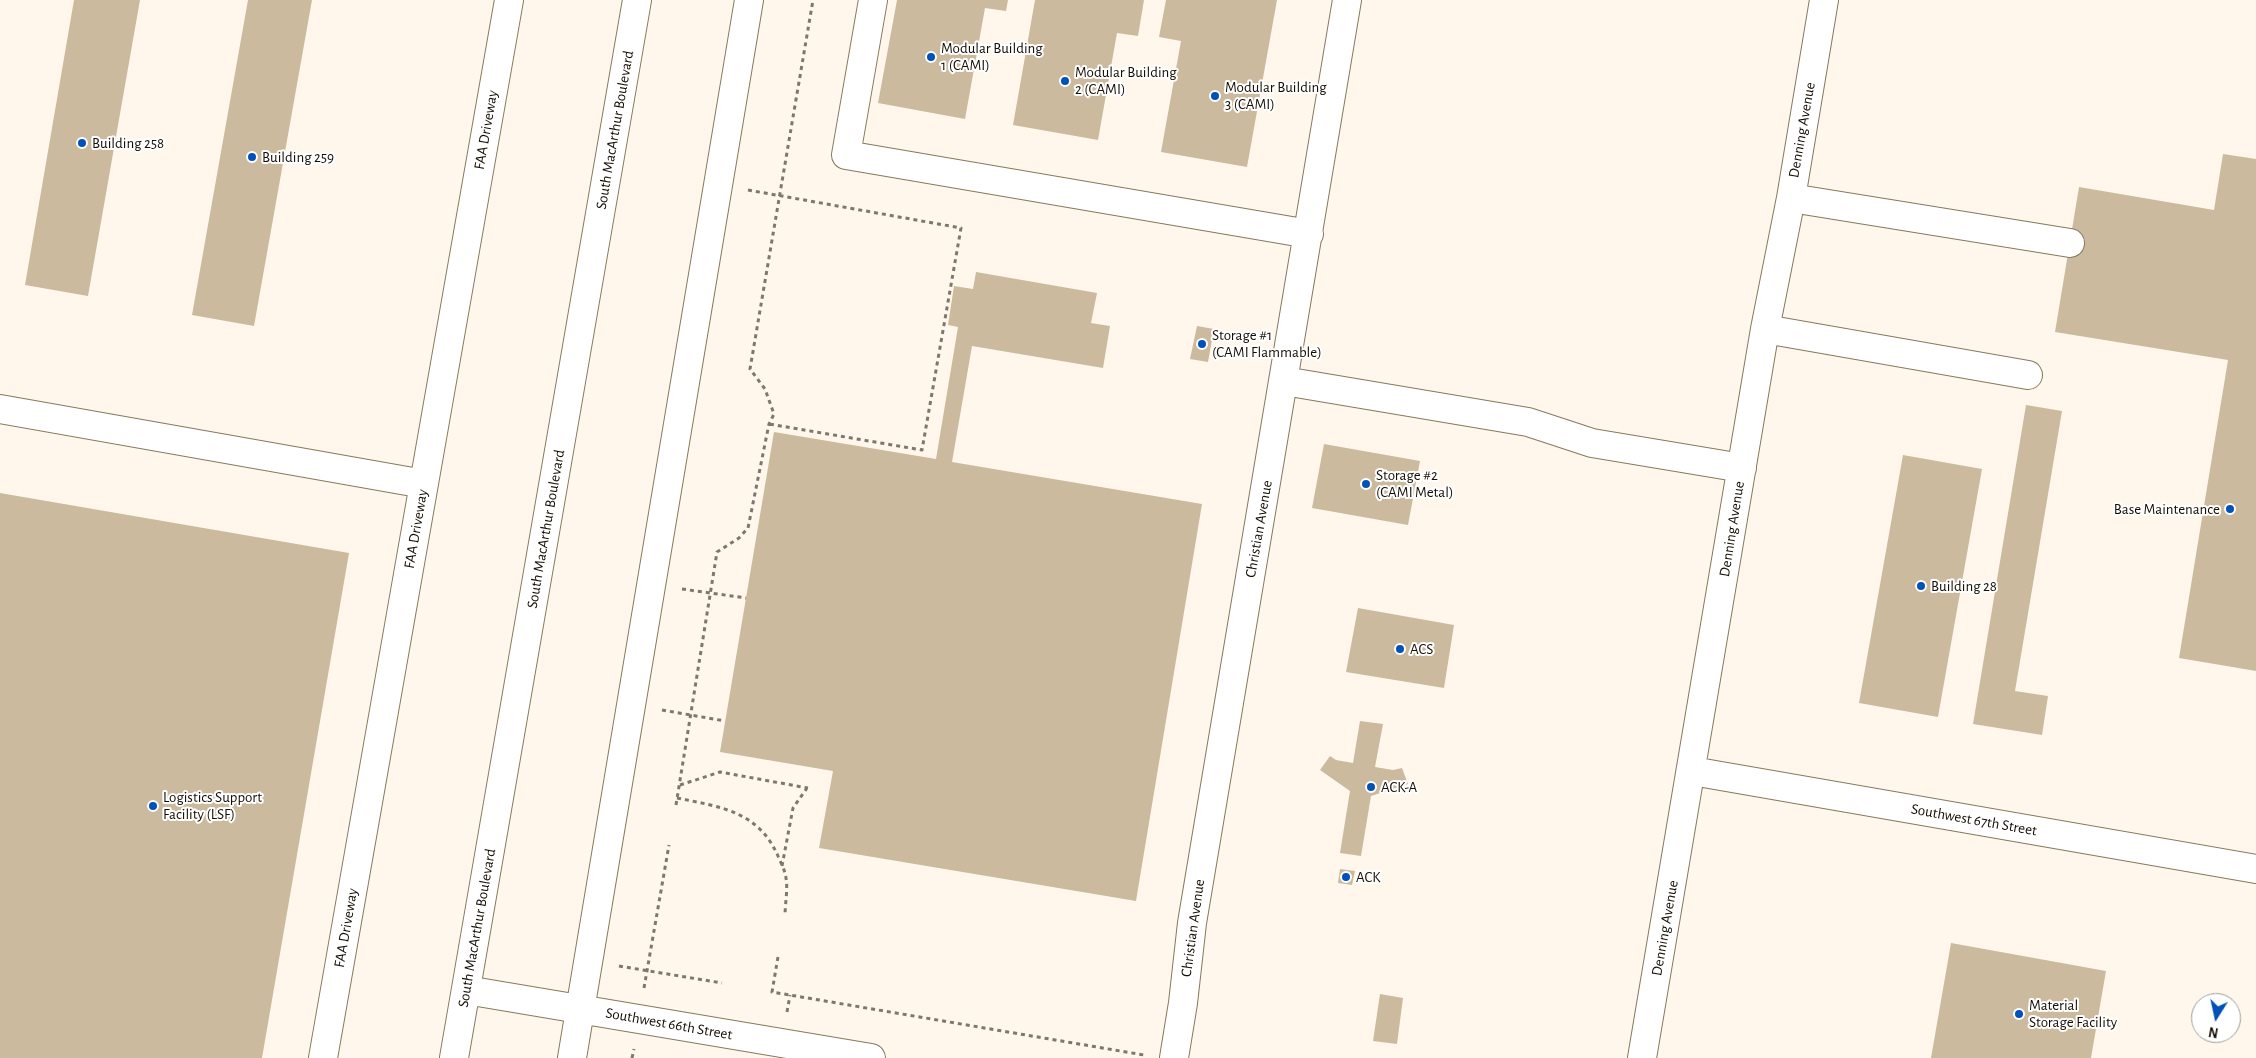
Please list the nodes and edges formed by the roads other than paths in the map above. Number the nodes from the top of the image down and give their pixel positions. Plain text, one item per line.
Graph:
1 (509, 0) edge
2 (637, 0) edge
3 (749, 0) edge
4 (873, 0) edge
5 (1348, 0) edge
6 (1824, 0) edge
7 (1791, 198) junction
8 (1309, 234) junction
9 (2070, 243) dead end
10 (1765, 329) junction
11 (2028, 375) dead end
12 (1284, 381) junction
13 (0, 409) edge
14 (1742, 468) junction
15 (424, 484) junction
16 (1692, 771) junction
17 (2256, 869) edge
18 (466, 990) junction
19 (580, 1009) junction
20 (1161, 1057) edge
21 (323, 1058) edge
22 (454, 1058) edge
23 (572, 1058) edge
24 (871, 1058) edge
25 (1642, 1058) edge

1 - 15 street, FAA Driveway
2 - 18 street, South MacArthur Boulevard
3 - 19 street
4 - 8 street
5 - 8 street, Christian Avenue
6 - 7 street, Denning Avenue
7 - 9 street
7 - 10 street, Denning Avenue
8 - 12 street, Christian Avenue
10 - 11 street
10 - 14 street, Denning Avenue
12 - 14 street
12 - 20 street, Christian Avenue
13 - 15 street
14 - 16 street, Denning Avenue
15 - 21 street, FAA Driveway
16 - 17 street, Southwest 67th Street
16 - 25 street, Denning Avenue
18 - 19 street, Southwest 66th Street
18 - 22 street, South MacArthur Boulevard
19 - 23 street
19 - 24 street, Southwest 66th Street

